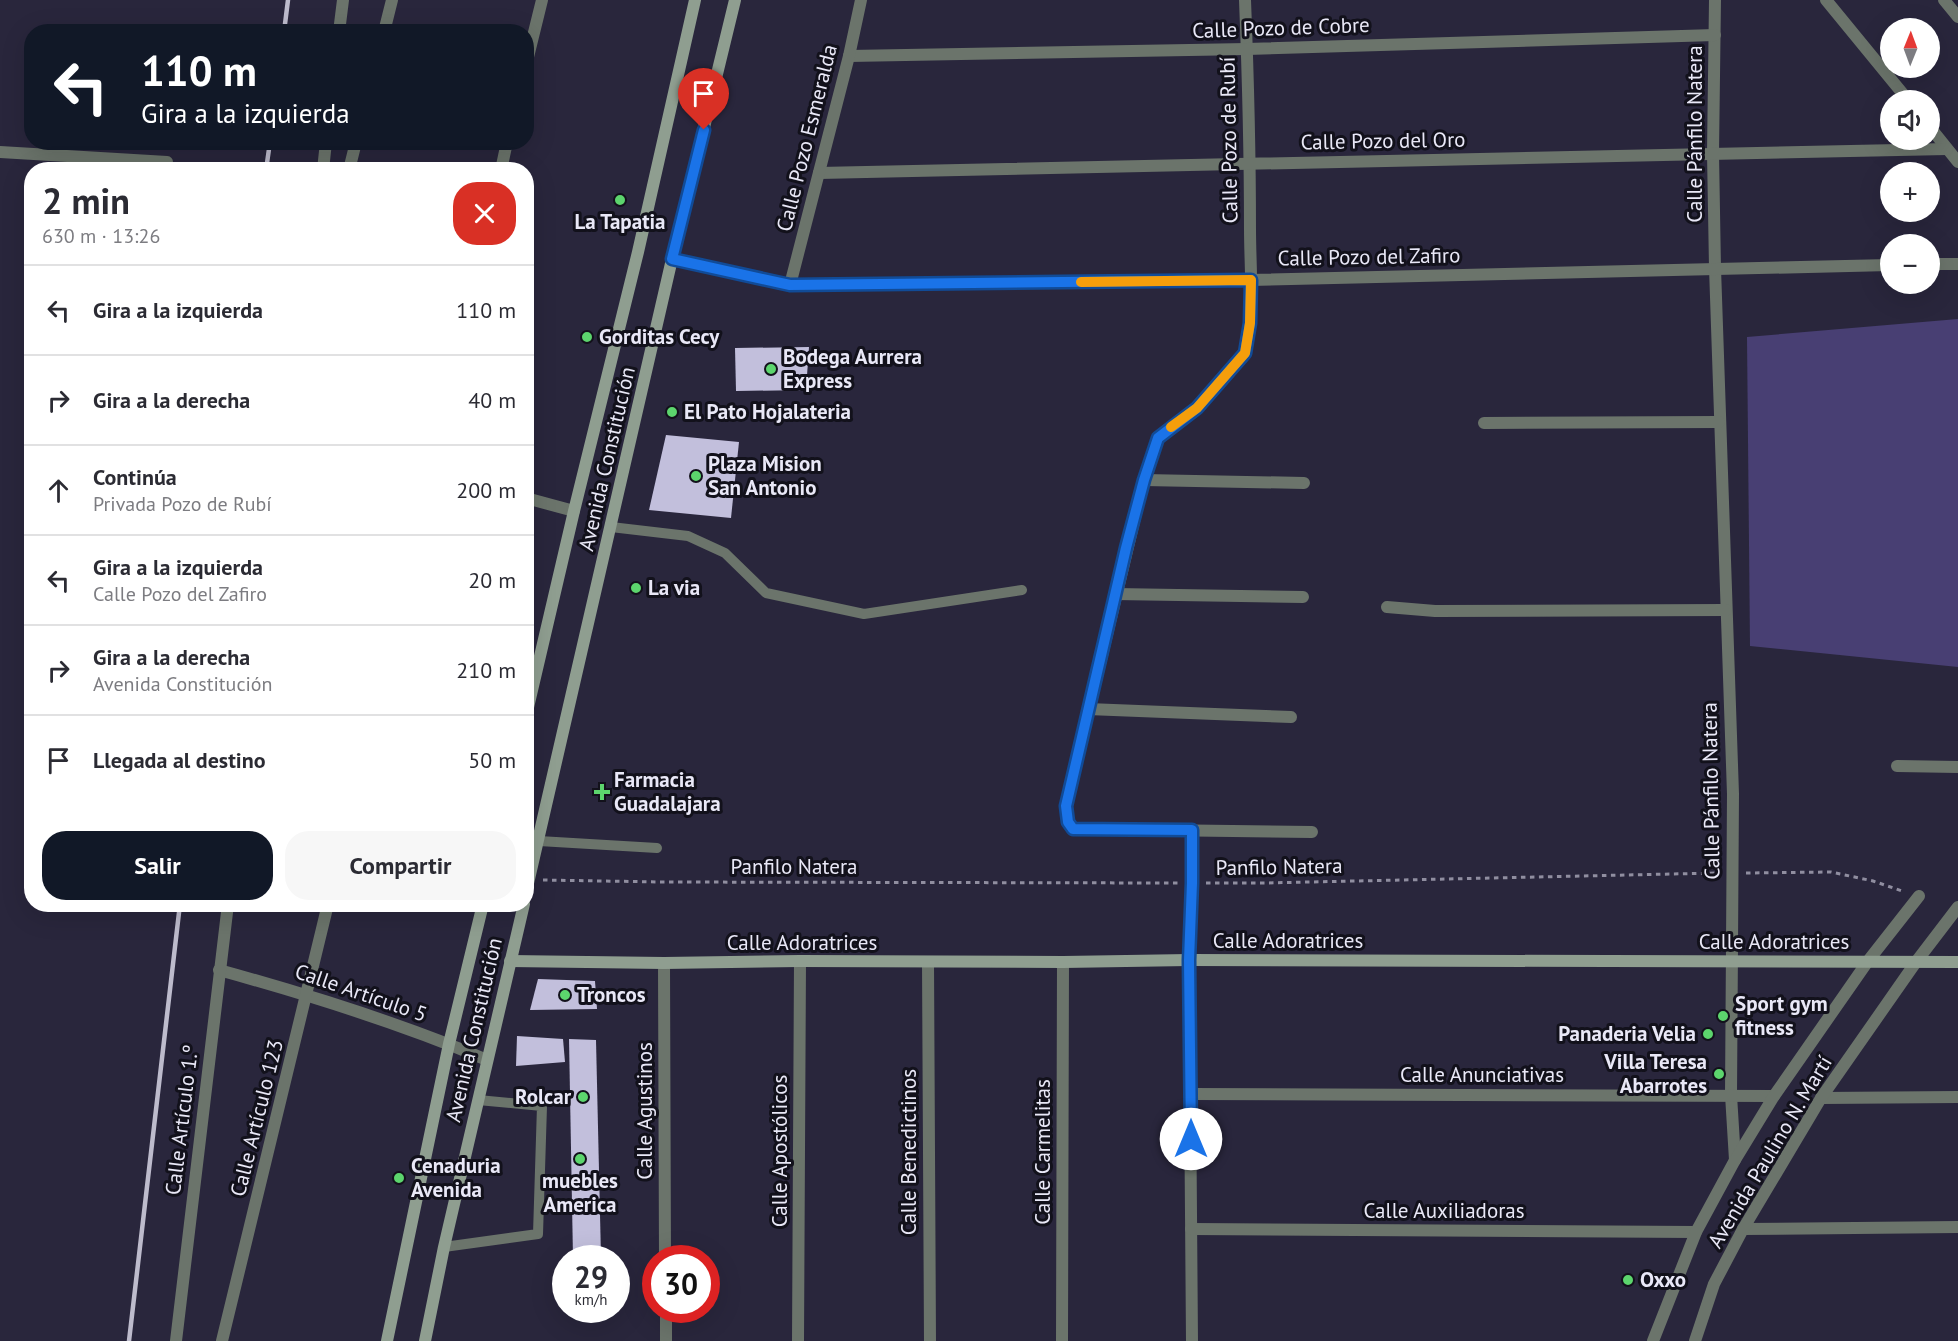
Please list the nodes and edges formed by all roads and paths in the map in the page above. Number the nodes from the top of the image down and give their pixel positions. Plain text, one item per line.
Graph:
1 (343, 0) edge
2 (392, 0) edge
3 (542, 0) edge
4 (695, 0) edge
5 (734, 0) edge
6 (861, 0) edge
7 (1245, 0) edge
8 (1715, 0) edge
9 (1826, 0) edge
10 (1944, 0) edge
11 (1958, 17) edge
12 (340, 24) edge
13 (386, 24) edge
14 (534, 32) edge
15 (1715, 34) junction
16 (1247, 49) junction
17 (849, 56) junction
18 (1900, 90) edge
19 (1940, 140) edge
20 (1947, 149) junction
21 (0, 152) edge
22 (1713, 153) junction
23 (167, 162) dead end
24 (1958, 162) edge
25 (1250, 164) junction
26 (819, 173) junction
27 (672, 259) junction
28 (1940, 264) edge
29 (1958, 264) edge
30 (1880, 265) edge
31 (1715, 268) junction
32 (1251, 280) junction
33 (790, 285) junction
34 (1719, 422) junction
35 (1484, 423) dead end
36 (1144, 480) junction
37 (1304, 483) dead end
38 (534, 500) edge
39 (574, 511) junction
40 (611, 526) junction
41 (1022, 590) dead end
42 (1115, 594) junction
43 (1303, 597) dead end
44 (1387, 607) dead end
45 (1726, 610) junction
46 (534, 682) edge
47 (1088, 709) junction
48 (1291, 717) dead end
49 (1897, 766) dead end
50 (1958, 767) edge
51 (1192, 830) junction
52 (1312, 832) dead end
53 (539, 841) junction
54 (657, 848) dead end
55 (534, 861) edge
56 (1733, 873) junction
57 (1192, 883) junction
58 (534, 886) edge
59 (1918, 896) joint
60 (1958, 907) edge
61 (227, 912) edge
62 (326, 912) edge
63 (481, 912) edge
64 (522, 912) edge
65 (1189, 960) junction
66 (510, 961) junction
67 (1868, 961) junction
68 (800, 962) junction
69 (928, 962) junction
70 (1063, 962) junction
71 (1731, 962) junction
72 (1916, 962) junction
73 (1958, 962) edge
74 (664, 963) junction
75 (219, 970) junction
76 (307, 994) junction
77 (449, 1044) junction
78 (488, 1060) junction
79 (1190, 1094) junction
80 (1731, 1095) junction
81 (1774, 1096) junction
82 (1958, 1097) edge
83 (1821, 1098) junction
84 (478, 1100) junction
85 (1734, 1160) junction
86 (1958, 1227) edge
87 (1743, 1228) junction
88 (1191, 1229) junction
89 (1696, 1232) junction
90 (665, 1245) edge
91 (444, 1246) junction
92 (666, 1323) edge
93 (176, 1341) edge
94 (222, 1341) edge
95 (387, 1341) edge
96 (425, 1341) edge
97 (666, 1341) edge
98 (798, 1341) edge
99 (930, 1341) edge
100 (1062, 1341) edge
101 (1192, 1341) edge
102 (1653, 1341) edge
103 (1695, 1341) edge

1 - 12 street
2 - 13 street
3 - 14 street
4 - 39 main road, Avenida Constitución
5 - 27 main road, Avenida Constitución
6 - 17 street, Calle Pozo Esmeralda
7 - 16 street, Calle Pozo de Rubí
8 - 15 street, Calle Pánfilo Natera
9 - 18 street
10 - 11 street
15 - 16 street, Calle Pozo de Cobre
15 - 22 street, Calle Pánfilo Natera
16 - 17 street, Calle Pozo de Cobre
16 - 25 street, Calle Pozo de Rubí
17 - 26 street, Calle Pozo Esmeralda
19 - 20 street
20 - 22 street, Calle Pozo del Oro
20 - 24 street
21 - 23 street
22 - 25 street, Calle Pozo del Oro
22 - 31 street, Calle Pánfilo Natera
25 - 26 street, Calle Pozo del Oro
25 - 32 street, Calle Pozo de Rubí
26 - 33 street, Calle Pozo Esmeralda
27 - 33 street, Calle Pozo del Zafiro
27 - 40 main road, Avenida Constitución
28 - 29 street
30 - 31 street, Calle Pozo del Zafiro
31 - 32 street, Calle Pozo del Zafiro
31 - 34 street, Calle Pánfilo Natera
32 - 33 street, Calle Pozo del Zafiro
32 - 36 street, Calle Pozo de Rubí
34 - 35 street
34 - 45 street, Calle Pánfilo Natera
36 - 37 street
36 - 42 street, Calle Pozo de Rubí
38 - 39 street
39 - 46 main road, Avenida Constitución
40 - 41 lane
40 - 53 main road, Avenida Constitución
42 - 43 street
42 - 47 street, Calle Pozo de Rubí
44 - 45 street
45 - 56 street, Calle Pánfilo Natera
47 - 48 street
47 - 51 street, Calle Pozo de Rubí
49 - 50 street
51 - 52 street
51 - 57 street
53 - 54 lane
53 - 55 main road, Avenida Constitución
56 - 57 path, Panfilo Natera
56 - 59 path, Panfilo Natera
56 - 71 street, Calle Pánfilo Natera
57 - 58 path, Panfilo Natera
57 - 65 street
59 - 67 street, Avenida Paulino N. Martí
60 - 72 street, Avenida Paulino N. Martí
61 - 75 street, Calle Artículo 1.º
62 - 76 street, Calle Artículo 123
63 - 77 main road, Avenida Constitución
64 - 66 main road, Avenida Constitución
65 - 70 main road, Calle Adoratrices
65 - 71 main road, Calle Adoratrices
65 - 79 street
66 - 74 main road, Calle Adoratrices
66 - 78 main road, Avenida Constitución
67 - 71 main road, Calle Adoratrices
67 - 72 main road, Calle Adoratrices
67 - 81 street, Avenida Paulino N. Martí
68 - 69 main road, Calle Adoratrices
68 - 74 main road, Calle Adoratrices
68 - 98 street, Calle Apostólicos
69 - 70 main road, Calle Adoratrices
69 - 99 street, Calle Benedictinos
70 - 100 street, Calle Carmelitas
71 - 80 street, Calle Pánfilo Natera
72 - 73 main road, Calle Adoratrices
72 - 83 street, Avenida Paulino N. Martí
74 - 90 street, Calle Agustinos
75 - 76 street, Calle Artículo 5
75 - 93 street, Calle Artículo 1.º
76 - 77 street, Calle Artículo 5
76 - 94 street, Calle Artículo 123
77 - 78 street, Calle Artículo 5
77 - 95 main road, Avenida Constitución
78 - 84 main road, Avenida Constitución
79 - 80 street, Calle Anunciativas
79 - 88 street
80 - 81 street, Calle Anunciativas
80 - 85 street, Calle Pánfilo Natera
81 - 85 street, Avenida Paulino N. Martí
82 - 83 street
83 - 87 street, Avenida Paulino N. Martí
84 - 91 main road, Avenida Constitución
84 - 91 lane
85 - 89 street, Avenida Paulino N. Martí
86 - 87 street
87 - 103 street, Avenida Paulino N. Martí
88 - 89 street, Calle Auxiliadoras
88 - 101 street
89 - 102 street, Avenida Paulino N. Martí
91 - 96 main road, Avenida Constitución
92 - 97 street

